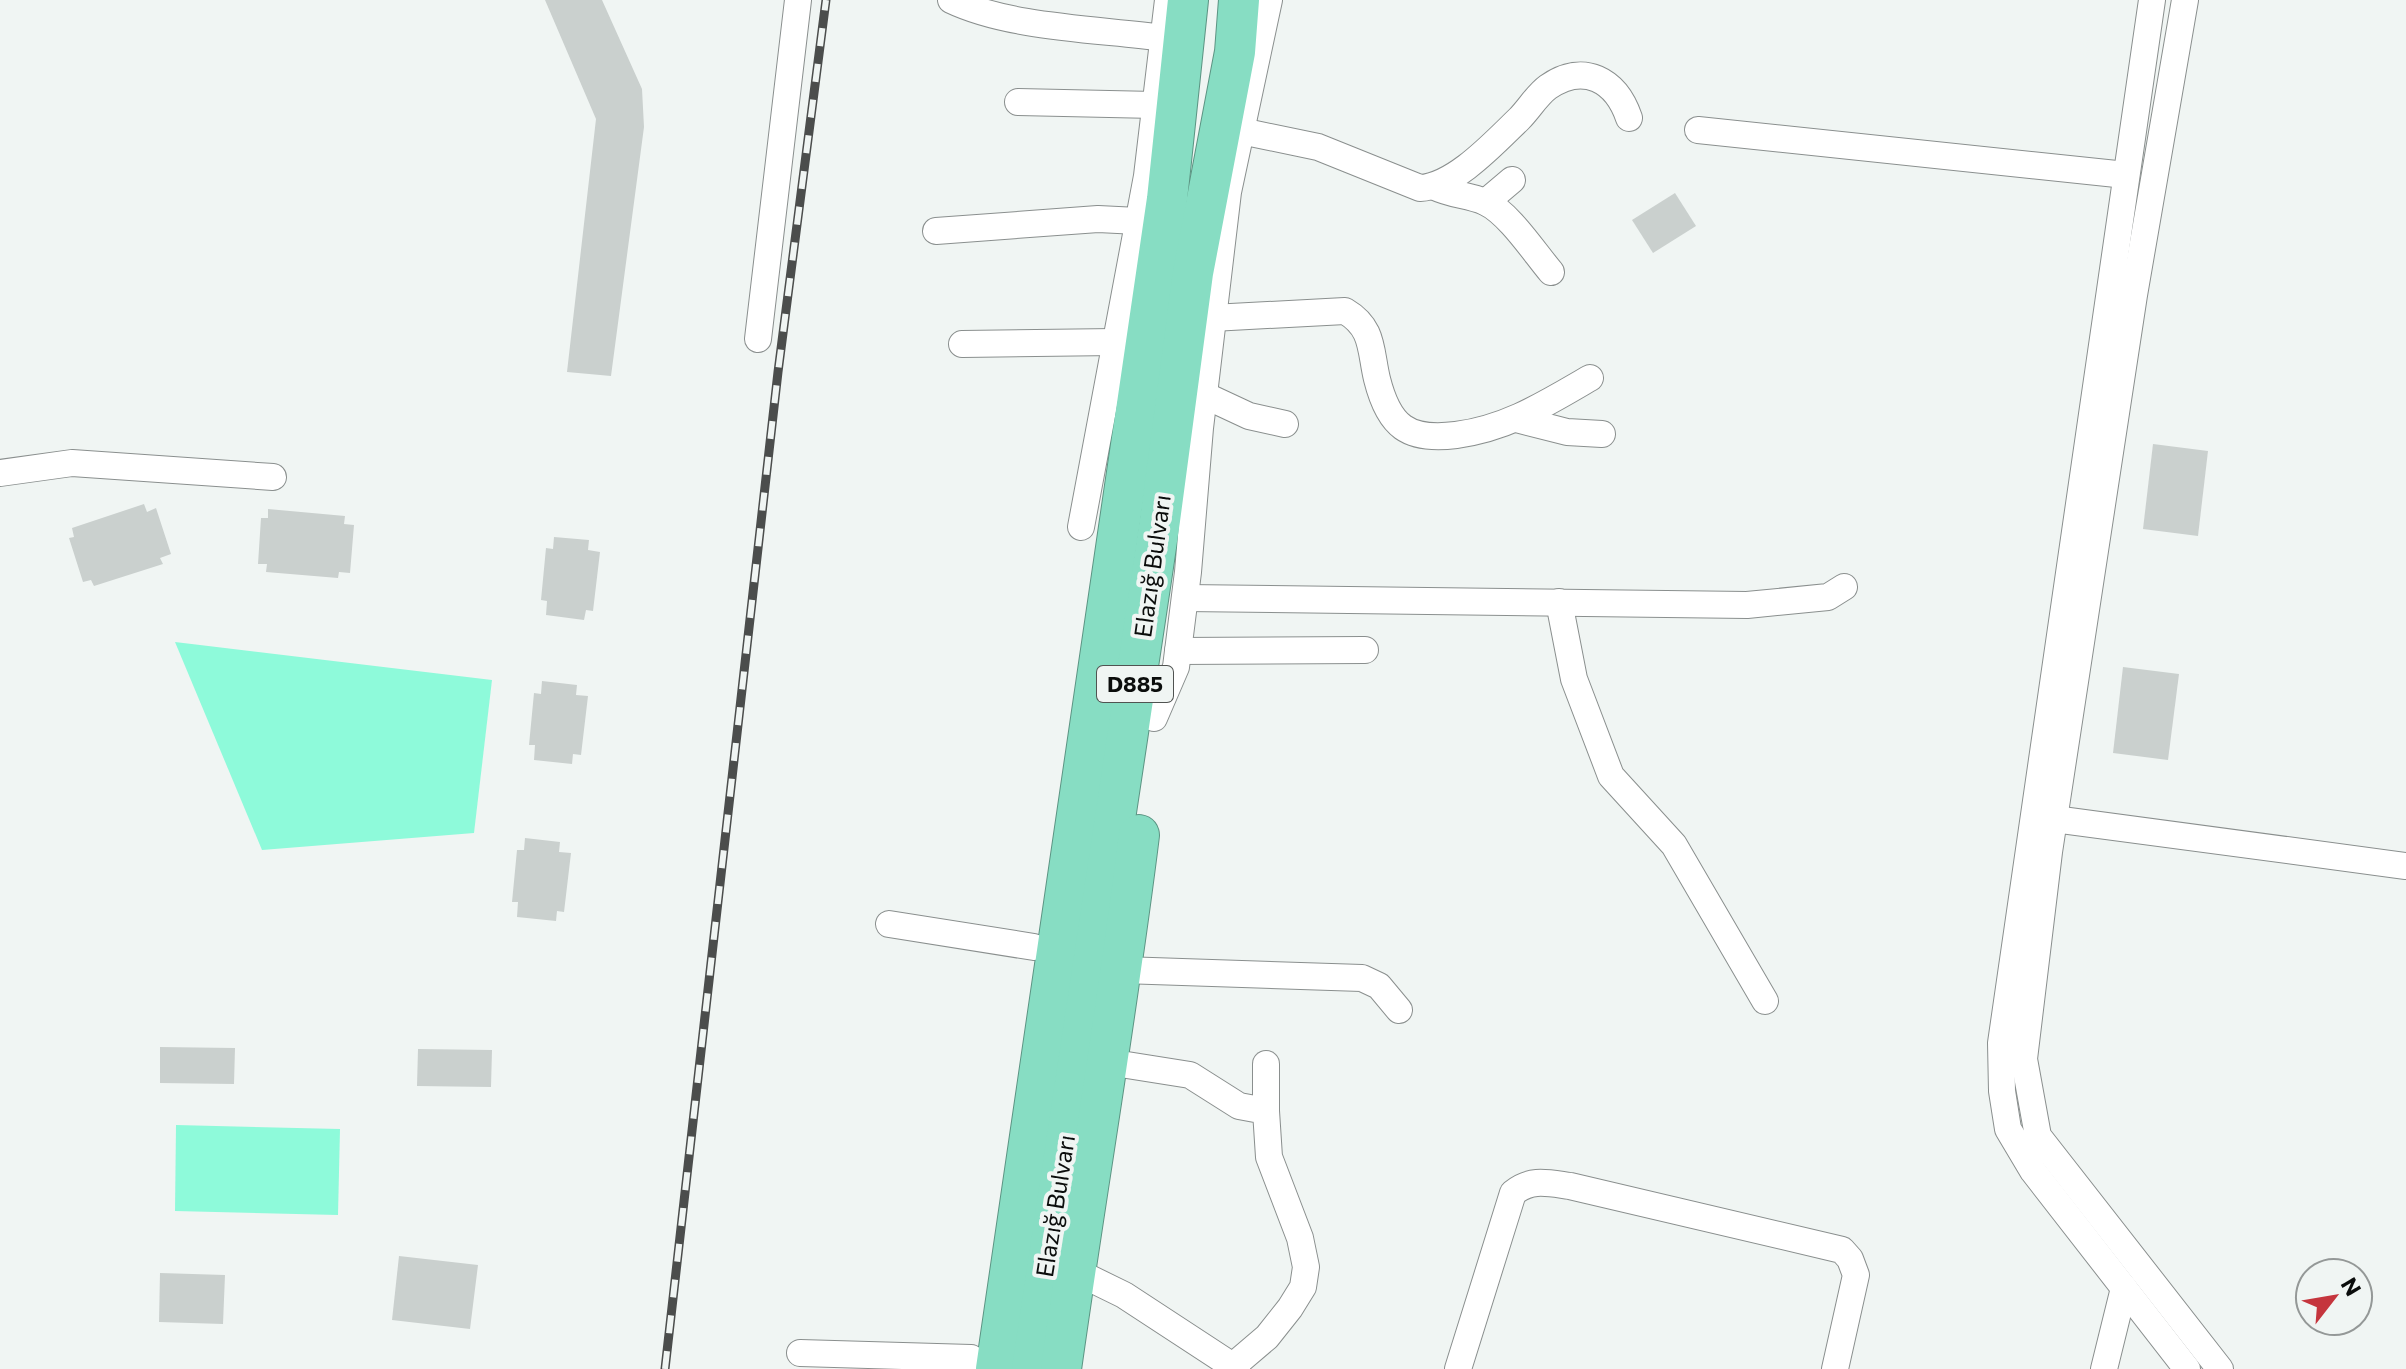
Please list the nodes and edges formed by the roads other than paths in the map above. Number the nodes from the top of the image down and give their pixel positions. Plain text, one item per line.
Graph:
1 (798, 0) edge
2 (951, 0) edge
3 (1168, 0) edge
4 (1188, 0) edge
5 (1239, 0) edge
6 (1269, 0) edge
7 (2152, 0) edge
8 (2185, 0) edge
9 (1164, 38) junction
10 (1018, 102) dead end
11 (1155, 105) junction
12 (1629, 118) dead end
13 (1698, 130) dead end
14 (1241, 131) junction
15 (2126, 175) junction
16 (1512, 180) dead end
17 (1435, 187) junction
18 (1486, 202) junction
19 (1138, 221) junction
20 (936, 231) dead end
21 (1551, 272) dead end
22 (1212, 318) junction
23 (758, 339) dead end
24 (1115, 342) junction
25 (962, 344) dead end
26 (1590, 378) dead end
27 (1204, 395) junction
28 (1516, 419) junction
29 (1285, 424) dead end
30 (1602, 434) dead end
31 (0, 473) edge
32 (273, 477) dead end
33 (1160, 520) junction
34 (1081, 527) dead end
35 (1844, 587) dead end
36 (1185, 598) junction
37 (1559, 602) junction
38 (1365, 650) dead end
39 (1178, 651) junction
40 (1091, 713) junction
41 (1154, 718) junction
42 (2054, 819) junction
43 (2406, 866) edge
44 (889, 924) dead end
45 (1034, 947) junction
46 (1122, 970) junction
47 (1765, 1001) dead end
48 (1399, 1010) dead end
49 (1108, 1062) junction
50 (1266, 1064) dead end
51 (1266, 1111) junction
52 (1075, 1271) junction
53 (2124, 1288) junction
54 (800, 1353) dead end
55 (979, 1365) edge
56 (1058, 1368) edge
57 (1235, 1368) edge
58 (1458, 1369) edge
59 (1835, 1369) edge
60 (2104, 1369) edge
61 (2187, 1369) edge
62 (2220, 1369) edge

1 - 23 street
2 - 9 street
3 - 9 street
4 - 40 highway, Elazığ Bulvarı / D885
5 - 33 highway, Elazığ Bulvarı / D885
6 - 14 street
7 - 15 street
8 - 42 street
9 - 11 street
10 - 11 street
11 - 19 street
12 - 17 street
13 - 15 street
14 - 17 street
14 - 22 street
15 - 53 street
16 - 18 street
17 - 18 street
18 - 21 street
19 - 20 street
19 - 24 street
22 - 27 street
22 - 28 street
24 - 25 street
24 - 34 street
26 - 28 street
27 - 29 street
27 - 36 street
28 - 30 street
31 - 32 street
33 - 41 highway
33 - 56 highway, Elazığ Bulvarı / D885
35 - 37 street
36 - 37 street
36 - 39 street
37 - 47 street
38 - 39 street
39 - 41 street
40 - 45 highway
40 - 55 highway, Elazığ Bulvarı / D885
41 - 46 highway
42 - 43 street
42 - 62 street
44 - 45 street
45 - 55 highway
46 - 48 street
46 - 49 highway
49 - 51 street
49 - 52 highway
50 - 51 street
51 - 57 street
52 - 56 highway
52 - 57 street
53 - 60 street
53 - 61 street
54 - 55 street
58 - 59 street

